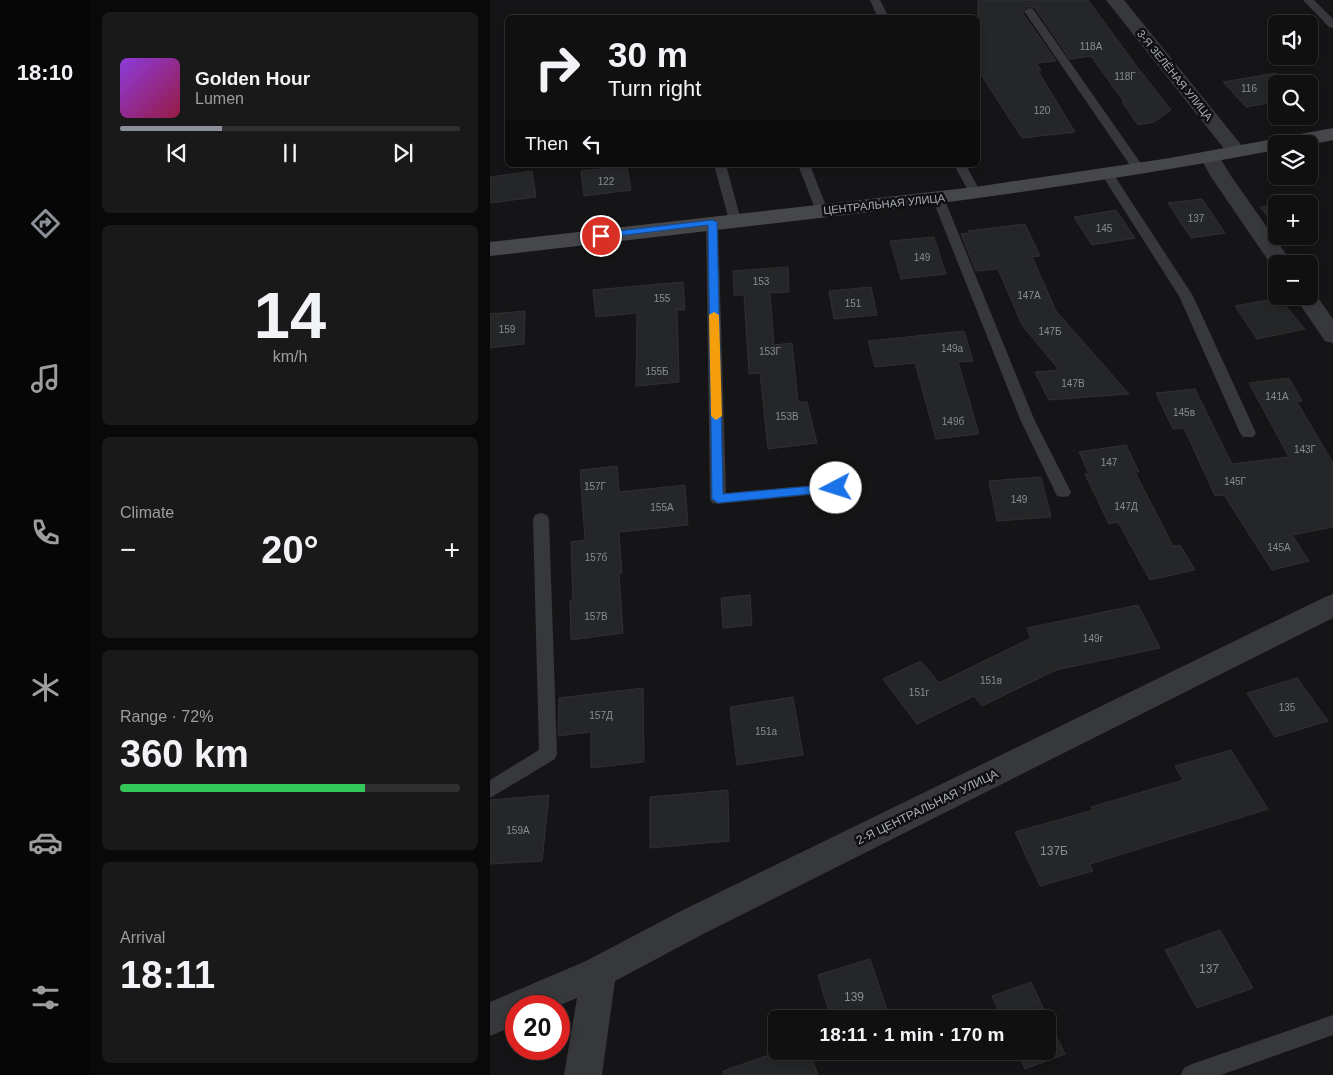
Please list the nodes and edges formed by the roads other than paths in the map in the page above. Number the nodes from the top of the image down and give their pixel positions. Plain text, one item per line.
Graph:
1 (875, 0) edge
2 (1115, 0) edge
3 (1308, 0) edge
4 (1029, 11) dead end
5 (882, 15) edge
6 (1333, 25) edge
7 (1333, 134) edge
8 (1318, 137) edge
9 (1268, 145) edge
10 (1236, 151) junction
11 (1210, 157) junction
12 (721, 167) edge
13 (805, 167) edge
14 (961, 167) edge
15 (1138, 168) junction
16 (1106, 172) junction
17 (975, 193) junction
18 (938, 198) junction
19 (822, 211) junction
20 (735, 220) junction
21 (712, 222) junction
22 (490, 249) edge
23 (1276, 255) edge
24 (1311, 305) edge
25 (1333, 336) edge
26 (1248, 433) dead end
27 (836, 488) dead end
28 (1063, 492) dead end
29 (541, 518) dead end
30 (1333, 605) edge
31 (490, 790) edge
32 (599, 972) junction
33 (546, 995) edge
34 (505, 1013) edge
35 (490, 1019) edge
36 (1333, 1025) edge
37 (583, 1075) edge
38 (1192, 1075) edge

1 - 5 lane
2 - 10 street, 3-Я ЗЕЛЁНАЯ УЛИЦА
3 - 6 lane
4 - 15 lane
7 - 8 street
9 - 10 street, ЦЕНТРАЛЬНАЯ УЛИЦА
10 - 11 street, ЦЕНТРАЛЬНАЯ УЛИЦА
11 - 15 street, ЦЕНТРАЛЬНАЯ УЛИЦА
11 - 23 street
12 - 20 lane
13 - 19 lane
14 - 17 lane
15 - 16 street, ЦЕНТРАЛЬНАЯ УЛИЦА
16 - 17 street, ЦЕНТРАЛЬНАЯ УЛИЦА
16 - 26 lane
17 - 18 street, ЦЕНТРАЛЬНАЯ УЛИЦА
18 - 19 street, ЦЕНТРАЛЬНАЯ УЛИЦА
18 - 28 lane
19 - 20 street, ЦЕНТРАЛЬНАЯ УЛИЦА
20 - 21 street, ЦЕНТРАЛЬНАЯ УЛИЦА
21 - 22 street, ЦЕНТРАЛЬНАЯ УЛИЦА
21 - 27 lane
24 - 25 street
29 - 31 lane
30 - 32 street, 2-Я ЦЕНТРАЛЬНАЯ УЛИЦА
32 - 33 street, 2-Я ЦЕНТРАЛЬНАЯ УЛИЦА
32 - 37 street
34 - 35 street, 2-Я ЦЕНТРАЛЬНАЯ УЛИЦА
36 - 38 lane

